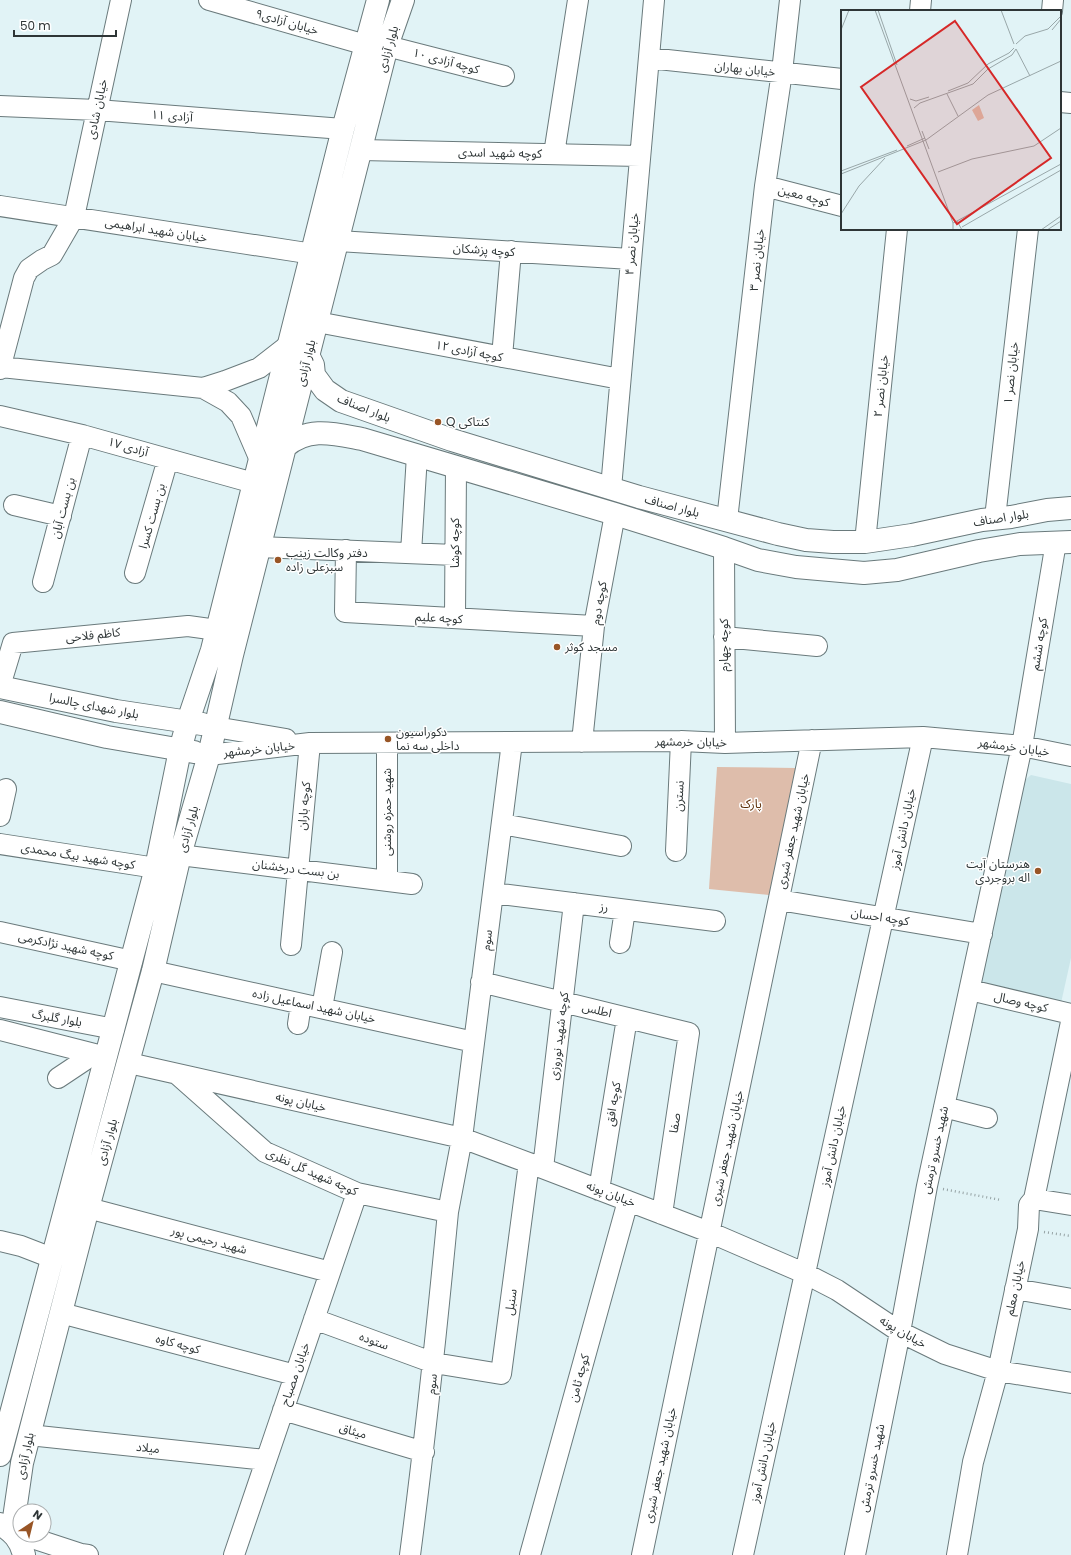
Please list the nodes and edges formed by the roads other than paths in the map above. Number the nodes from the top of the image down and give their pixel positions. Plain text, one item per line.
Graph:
1 (121, 0) edge
2 (209, 0) edge
3 (378, 0) edge
4 (403, 0) edge
5 (578, 0) edge
6 (654, 0) edge
7 (790, 0) edge
8 (921, 0) edge
9 (1054, 0) edge
10 (920, 10) edge
11 (1052, 10) edge
12 (377, 45) junction
13 (649, 58) junction
14 (782, 72) junction
15 (504, 76) dead end
16 (841, 79) edge
17 (1061, 102) edge
18 (1071, 103) edge
19 (0, 106) edge
20 (97, 110) junction
21 (343, 129) junction
22 (361, 150) junction
23 (554, 154) junction
24 (640, 156) junction
25 (765, 186) junction
26 (0, 206) edge
27 (841, 206) edge
28 (74, 217) junction
29 (897, 230) edge
30 (1028, 230) edge
31 (338, 241) junction
32 (511, 251) junction
33 (313, 254) junction
34 (631, 259) junction
35 (317, 322) junction
36 (290, 344) junction
37 (308, 355) junction
38 (502, 357) junction
39 (0, 368) edge
40 (620, 379) junction
41 (203, 388) junction
42 (358, 408) junction
43 (0, 416) edge
44 (82, 434) junction
45 (350, 436) junction
46 (285, 447) junction
47 (417, 455) junction
48 (168, 459) junction
49 (260, 460) junction
50 (456, 467) junction
51 (254, 483) junction
52 (611, 488) junction
53 (14, 504) dead end
54 (1071, 508) edge
55 (615, 514) junction
56 (61, 516) junction
57 (995, 518) junction
58 (727, 520) junction
59 (865, 542) junction
60 (1063, 542) edge
61 (259, 547) junction
62 (724, 548) junction
63 (346, 550) junction
64 (411, 553) junction
65 (455, 555) junction
66 (135, 573) dead end
67 (43, 582) dead end
68 (455, 618) junction
69 (594, 626) junction
70 (724, 637) junction
71 (220, 645) junction
72 (817, 646) dead end
73 (0, 686) edge
74 (116, 711) junction
75 (0, 712) edge
76 (188, 721) junction
77 (215, 727) junction
78 (107, 737) junction
79 (923, 737) junction
80 (812, 740) junction
81 (681, 741) junction
82 (512, 742) junction
83 (582, 742) junction
84 (725, 742) junction
85 (310, 743) junction
86 (387, 743) junction
87 (1022, 746) junction
88 (180, 750) junction
89 (209, 755) junction
90 (1071, 756) edge
91 (6, 789) dead end
92 (0, 816) edge
93 (502, 824) junction
94 (164, 829) junction
95 (187, 833) junction
96 (0, 844) edge
97 (621, 846) dead end
98 (676, 851) dead end
99 (180, 855) junction
100 (156, 868) junction
101 (298, 870) junction
102 (387, 881) junction
103 (412, 884) dead end
104 (493, 892) junction
105 (779, 900) junction
106 (574, 903) junction
107 (625, 910) junction
108 (883, 917) junction
109 (716, 921) dead end
110 (0, 932) edge
111 (982, 934) junction
112 (620, 943) dead end
113 (291, 945) dead end
114 (332, 952) dead end
115 (132, 961) junction
116 (153, 971) junction
117 (481, 982) junction
118 (970, 990) junction
119 (563, 1002) junction
120 (301, 1004) junction
121 (0, 1007) edge
122 (322, 1008) junction
123 (1071, 1014) edge
124 (627, 1018) junction
125 (73, 1020) junction
126 (1071, 1022) edge
127 (298, 1024) dead end
128 (114, 1029) junction
129 (0, 1030) edge
130 (689, 1033) joint
131 (474, 1042) junction
132 (73, 1048) junction
133 (100, 1055) junction
134 (129, 1063) junction
135 (177, 1073) junction
136 (58, 1078) dead end
137 (944, 1107) junction
138 (987, 1118) dead end
139 (462, 1138) junction
140 (536, 1166) junction
141 (598, 1190) junction
142 (357, 1193) junction
143 (1034, 1199) junction
144 (628, 1201) junction
145 (1071, 1205) edge
146 (88, 1208) junction
147 (448, 1212) junction
148 (662, 1214) junction
149 (709, 1232) junction
150 (0, 1241) edge
151 (52, 1258) junction
152 (330, 1272) junction
153 (804, 1273) junction
154 (1015, 1288) junction
155 (1071, 1299) edge
156 (61, 1313) junction
157 (314, 1319) junction
158 (900, 1332) junction
159 (434, 1363) junction
160 (998, 1371) junction
161 (295, 1374) junction
162 (1071, 1383) edge
163 (283, 1410) junction
164 (29, 1435) junction
165 (424, 1452) junction
166 (0, 1455) edge
167 (266, 1460) junction
168 (17, 1503) edge
169 (20, 1543) edge
170 (48, 1543) edge
171 (24, 1555) edge
172 (83, 1555) edge
173 (234, 1555) edge
174 (410, 1555) edge
175 (530, 1555) edge
176 (642, 1555) edge
177 (743, 1555) edge
178 (855, 1555) edge
179 (957, 1555) edge

1 - 20 street, خیابان شادی
2 - 12 street, خیابان آزادی۹
3 - 12 main road, بلوار آزادی
4 - 12 main road, بلوار آزادی
5 - 23 street
6 - 13 street, خیابان نصر ۴
7 - 14 street, خیابان نصر ۳
8 - 10 street
9 - 11 street
12 - 15 street, کوچه آزادی ۱۰
12 - 21 main road, بلوار آزادی
12 - 22 main road, بلوار آزادی
13 - 14 street, خیابان بهاران
13 - 24 street, خیابان نصر ۴
14 - 16 street, خیابان بهاران
14 - 25 street, خیابان نصر ۳
17 - 18 street
19 - 20 street, آزادی ۱۱
20 - 21 street, آزادی ۱۱
20 - 28 street, خیابان شادی
21 - 33 main road, بلوار آزادی
22 - 23 street, کوچه شهید اسدی
22 - 31 main road, بلوار آزادی
23 - 24 street, کوچه شهید اسدی
24 - 34 street, خیابان نصر ۴
25 - 27 street, کوچه معین
25 - 58 street, خیابان نصر ۳
26 - 28 street, خیابان شهید ابراهیمی
28 - 33 street, خیابان شهید ابراهیمی
28 - 39 street, خیابان شادی
29 - 59 street, خیابان نصر ۲
30 - 57 street, خیابان نصر ۱
31 - 32 street, کوچه پزشکان
31 - 35 main road, بلوار آزادی
32 - 34 street, کوچه پزشکان
32 - 38 street
33 - 36 main road, بلوار آزادی
34 - 40 street, خیابان نصر ۴
35 - 37 main road, بلوار آزادی
35 - 38 street, کوچه آزادی ۱۲
36 - 41 street
36 - 49 main road, بلوار آزادی
37 - 42 main road, بلوار اصناف
37 - 46 main road, بلوار آزادی
38 - 40 street, کوچه آزادی ۱۲
39 - 41 street
40 - 52 street, خیابان نصر ۴
41 - 49 street
42 - 45 main road
42 - 52 main road, بلوار اصناف
43 - 44 street, آزادی ۱۷
44 - 48 street, آزادی ۱۷
44 - 56 street, بن بست آبان
45 - 46 main road, بلوار اصناف
45 - 47 main road, بلوار اصناف
46 - 61 main road, بلوار آزادی
47 - 50 main road, بلوار اصناف
47 - 64 street
48 - 51 street, آزادی ۱۷
48 - 66 street, بن بست کسرا
49 - 51 main road, بلوار آزادی
50 - 55 main road, بلوار اصناف
50 - 65 street, کوچه کوشا
51 - 71 main road, بلوار آزادی
52 - 58 main road, بلوار اصناف
53 - 56 street
54 - 57 main road, بلوار اصناف
55 - 62 main road, بلوار اصناف
55 - 69 street, کوچه دوم
56 - 67 street, بن بست آبان
57 - 59 main road, بلوار اصناف
58 - 59 main road, بلوار اصناف
60 - 62 main road, بلوار اصناف
60 - 87 street, کوچه ششم
61 - 63 street
61 - 71 main road, بلوار آزادی
62 - 70 street, کوچه چهارم
63 - 64 street
63 - 68 street, کوچه علیم
64 - 65 street
65 - 68 street, کوچه کوشا
68 - 69 street, کوچه علیم
69 - 83 street, کوچه دوم
70 - 72 street
70 - 84 street, کوچه چهارم
71 - 73 street, کاظم فلاحی
71 - 76 main road, بلوار آزادی
71 - 77 main road, بلوار آزادی
73 - 74 main road, بلوار شهدای چالسرا
74 - 76 main road, بلوار شهدای چالسرا
74 - 78 main road
75 - 78 main road
76 - 77 main road, بلوار شهدای چالسرا
76 - 88 main road, بلوار آزادی
77 - 85 street, خیابان خرمشهر
77 - 89 main road, بلوار آزادی
78 - 88 main road
79 - 80 street, خیابان خرمشهر
79 - 87 street, خیابان خرمشهر
79 - 108 street, خیابان دانش آموز
80 - 84 street, خیابان خرمشهر
80 - 105 street, خیابان شهید جعفر شیری
81 - 83 street, خیابان خرمشهر
81 - 84 street, خیابان خرمشهر
81 - 98 street, نسترن
82 - 83 street, خیابان خرمشهر
82 - 86 street, خیابان خرمشهر
82 - 93 street, سوم
85 - 86 street, خیابان خرمشهر
85 - 89 street, خیابان خرمشهر
85 - 101 street, کوچه باران
86 - 102 street, شهید حمزه روشنی
87 - 90 street, خیابان خرمشهر
87 - 111 street, شهید خسرو ترمش
88 - 89 main road
88 - 94 main road, بلوار آزادی
89 - 95 main road, بلوار آزادی
91 - 92 street
93 - 97 street
93 - 104 street, سوم
94 - 95 main road
94 - 100 main road, بلوار آزادی
95 - 99 main road, بلوار آزادی
96 - 100 street, کوچه شهید بیگ محمدی
99 - 101 street, بن بست درخشنان
99 - 116 main road, بلوار آزادی
100 - 115 main road, بلوار آزادی
101 - 102 street, بن بست درخشنان
101 - 113 street, کوچه باران
102 - 103 street, بن بست درخشنان
104 - 106 street, رز
104 - 117 street, سوم
105 - 108 street, کوچه احسان
105 - 149 street, خیابان شهید جعفر شیری
106 - 107 street, رز
106 - 119 street, کوچه شهید نوروزی
107 - 109 street, رز
107 - 112 street
108 - 111 street, کوچه احسان
108 - 153 street, خیابان دانش آموز
110 - 115 street, کوچه شهید نژادکرمی
111 - 118 street, شهید خسرو ترمش
114 - 122 street
115 - 128 main road, بلوار آزادی
116 - 120 street, خیابان شهید اسماعیل زاده
116 - 134 main road, بلوار آزادی
117 - 119 street, اطلس
117 - 131 street, سوم
118 - 123 street, کوچه وصال
118 - 137 street, شهید خسرو ترمش
119 - 124 street, اطلس
119 - 140 street, کوچه شهید نوروزی
120 - 122 street, خیابان شهید اسماعیل زاده
120 - 127 street
121 - 125 street, بلوار گلبرگ
122 - 131 street, خیابان شهید اسماعیل زاده
124 - 130 street, اطلس
124 - 141 street, کوچه افق
125 - 128 street, بلوار گلبرگ
125 - 132 street
126 - 143 street, خیابان معلم
128 - 133 main road, بلوار آزادی
129 - 132 street, بلوار گلبرگ
130 - 148 street, صفا
131 - 139 street, سوم
132 - 133 street, بلوار گلبرگ
133 - 136 street
133 - 151 main road, بلوار آزادی
134 - 135 street, خیابان پونه
134 - 146 main road, بلوار آزادی
135 - 139 street, خیابان پونه
135 - 142 street, کوچه شهید گل نظری
137 - 138 street
137 - 158 street, شهید خسرو ترمش
139 - 140 street, خیابان پونه
139 - 147 street
140 - 141 street, خیابان پونه
140 - 159 street, سنبل
141 - 144 street, خیابان پونه
142 - 147 street, کوچه شهید گل نظری
142 - 152 street, خیابان مصباح
143 - 145 street
143 - 154 street, خیابان معلم
144 - 148 street, خیابان پونه
144 - 175 street, کوچه ثامن
146 - 152 street, شهید رحیمی پور
146 - 156 main road, بلوار آزادی
147 - 159 street, سوم
148 - 149 street, خیابان پونه
149 - 153 street, خیابان پونه
149 - 176 street, خیابان شهید جعفر شیری
150 - 151 street
151 - 166 main road, بلوار آزادی
152 - 157 street, خیابان مصباح
153 - 158 street, خیابان پونه
153 - 177 street, خیابان دانش آموز
154 - 155 street
154 - 160 street, خیابان معلم
156 - 161 street, کوچه کاوه
156 - 164 main road, بلوار آزادی
157 - 159 street, ستوده
157 - 161 street, خیابان مصباح
158 - 160 street, خیابان پونه
158 - 178 street, شهید خسرو ترمش
159 - 165 street, سوم
160 - 162 street, خیابان پونه
160 - 179 street, خیابان معلم
161 - 163 street, خیابان مصباح
163 - 165 street, میثاق
163 - 167 street, خیابان مصباح
164 - 167 street, میلاد
164 - 168 main road, بلوار آزادی
165 - 174 street, سوم
167 - 173 street, خیابان مصباح
169 - 171 main road
170 - 172 street

